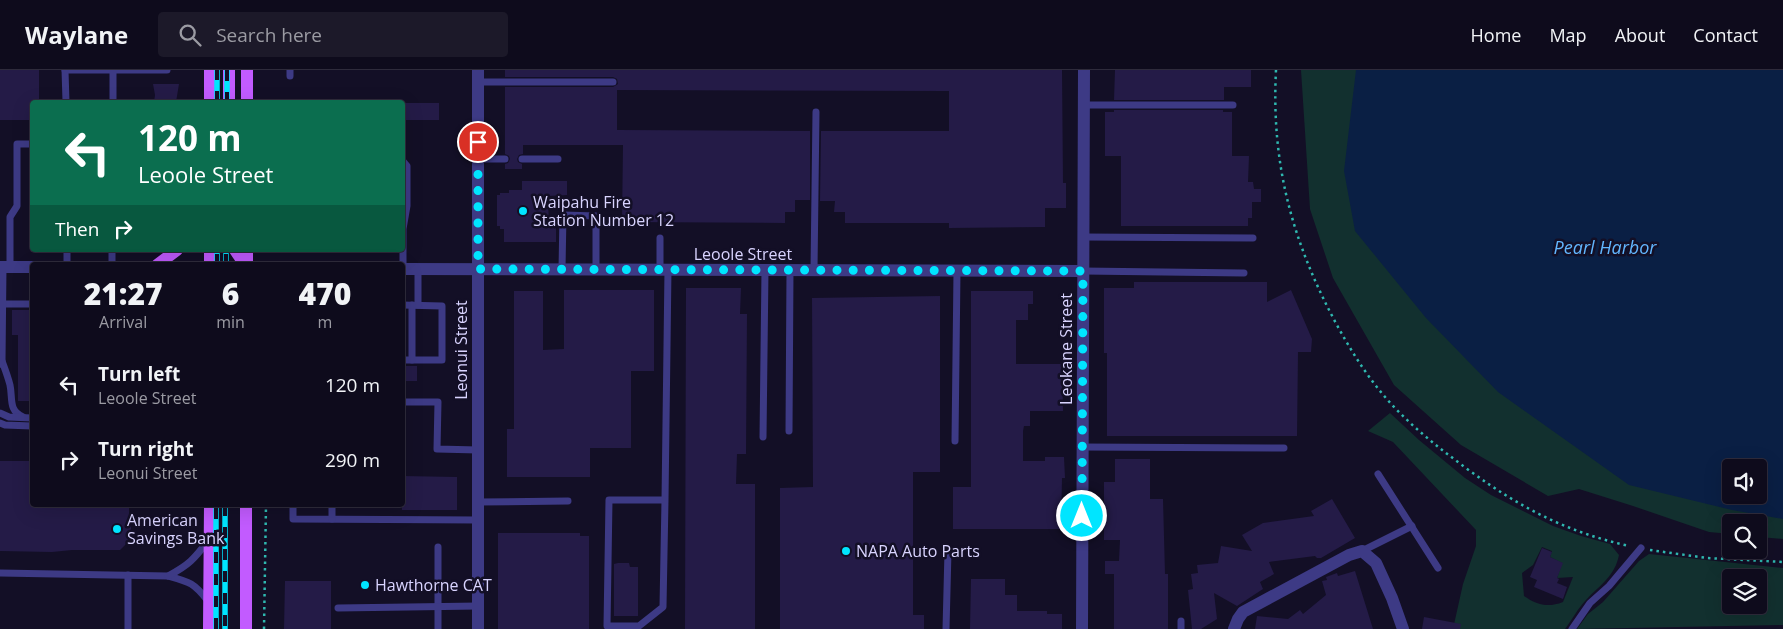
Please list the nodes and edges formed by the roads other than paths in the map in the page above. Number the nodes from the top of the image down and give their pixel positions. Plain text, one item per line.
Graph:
1 (65, 70) edge
2 (113, 70) edge
3 (167, 70) edge
4 (210, 70) edge
5 (229, 70) edge
6 (247, 70) edge
7 (1084, 70) edge
8 (478, 76) edge
9 (613, 82) dead end
10 (66, 100) edge
11 (113, 100) edge
12 (210, 100) edge
13 (229, 100) edge
14 (247, 100) edge
15 (1084, 105) junction
16 (1233, 105) dead end
17 (816, 112) dead end
18 (30, 144) edge
19 (478, 159) junction
20 (505, 159) dead end
21 (522, 159) dead end
22 (558, 159) dead end
23 (405, 164) edge
24 (405, 189) edge
25 (1083, 237) junction
26 (660, 238) dead end
27 (1253, 238) dead end
28 (173, 252) edge
29 (161, 262) edge
30 (4, 267) edge
31 (30, 267) edge
32 (405, 269) edge
33 (418, 269) junction
34 (478, 269) junction
35 (562, 269) junction
36 (596, 269) junction
37 (664, 270) junction
38 (765, 270) junction
39 (790, 270) junction
40 (814, 270) junction
41 (957, 271) junction
42 (1083, 271) junction
43 (1244, 272) dead end
44 (3, 304) junction
45 (30, 304) edge
46 (405, 305) edge
47 (415, 306) junction
48 (405, 360) edge
49 (412, 360) junction
50 (1, 362) edge
51 (0, 370) edge
52 (405, 402) edge
53 (0, 413) edge
54 (23, 417) junction
55 (30, 418) edge
56 (0, 423) edge
57 (30, 426) edge
58 (789, 431) dead end
59 (763, 437) dead end
60 (955, 441) dead end
61 (1082, 447) junction
62 (1284, 448) dead end
63 (478, 450) junction
64 (1378, 474) dead end
65 (665, 500) junction
66 (568, 501) dead end
67 (478, 502) junction
68 (210, 507) edge
69 (246, 507) edge
70 (293, 507) edge
71 (332, 507) edge
72 (332, 519) junction
73 (478, 520) junction
74 (1412, 526) junction
75 (210, 539) junction
76 (438, 547) dead end
77 (1641, 548) road end
78 (948, 551) dead end
79 (1362, 551) junction
80 (1438, 568) dead end
81 (0, 572) edge
82 (128, 575) junction
83 (168, 576) junction
84 (210, 602) junction
85 (478, 606) junction
86 (438, 607) junction
87 (338, 608) dead end
88 (1181, 621) dead end
89 (128, 629) edge
90 (209, 629) edge
91 (246, 629) edge
92 (438, 629) edge
93 (478, 629) edge
94 (946, 629) edge
95 (1082, 629) edge
96 (1181, 629) edge
97 (1234, 629) edge
98 (1403, 629) edge
99 (1572, 629) edge

1 - 2 lane
1 - 10 lane
2 - 3 lane
2 - 11 lane
4 - 12 main road
5 - 13 main road
6 - 14 main road
7 - 15 street, Leokane Street
8 - 9 lane
8 - 19 street, Leonui Street
15 - 16 lane
15 - 25 street, Leokane Street
17 - 40 lane
18 - 30 lane
19 - 20 lane
19 - 34 street, Leonui Street
21 - 22 lane
23 - 24 lane
25 - 27 lane
25 - 42 street, Leokane Street
26 - 37 lane
28 - 29 main road
30 - 31 street
30 - 44 lane
32 - 33 street, Leoole Street
33 - 34 street, Leoole Street
33 - 47 lane
34 - 35 street, Leoole Street
34 - 63 street, Leonui Street
35 - 36 street, Leoole Street
35 - 36 lane
36 - 37 street, Leoole Street
37 - 38 street, Leoole Street
37 - 65 lane
38 - 39 street, Leoole Street
38 - 59 lane
39 - 40 street, Leoole Street
39 - 58 lane
40 - 41 street, Leoole Street
41 - 42 street, Leoole Street
41 - 60 lane
42 - 43 lane
42 - 61 street, Leokane Street
44 - 45 lane
44 - 50 lane
46 - 47 lane
47 - 49 lane
47 - 49 lane
48 - 49 lane
50 - 51 lane
50 - 54 lane
52 - 63 lane
53 - 54 lane
54 - 55 lane
56 - 57 lane
61 - 62 lane
61 - 95 street, Leokane Street
63 - 67 street, Leonui Street
64 - 74 lane
65 - 65 lane
66 - 67 lane
67 - 73 street, Leonui Street
68 - 75 main road
69 - 91 main road
70 - 72 lane
71 - 72 lane
72 - 73 lane
73 - 85 street, Leonui Street
74 - 79 lane
74 - 80 lane
75 - 83 lane
75 - 84 main road
76 - 86 lane
77 - 99 lane
78 - 94 lane
79 - 97 street
79 - 98 street
81 - 82 lane
82 - 83 lane
82 - 89 lane
83 - 84 lane
84 - 90 main road
85 - 86 lane
85 - 93 street, Leonui Street
86 - 87 lane
86 - 92 lane
88 - 96 lane

